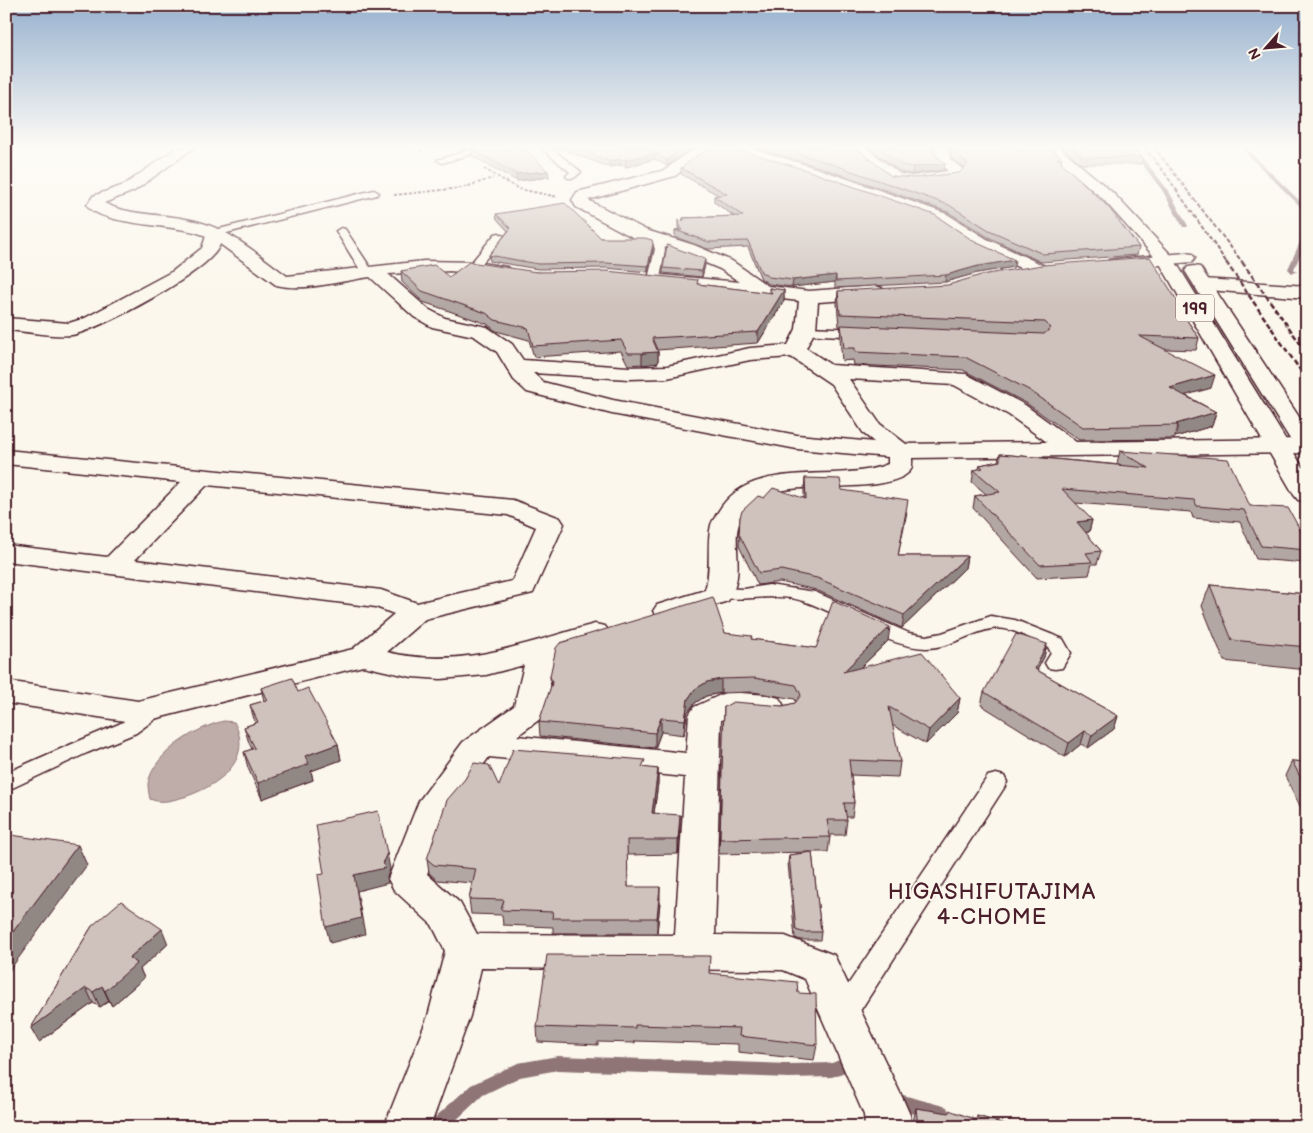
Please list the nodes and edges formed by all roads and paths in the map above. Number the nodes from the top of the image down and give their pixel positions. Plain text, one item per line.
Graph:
1 (98, 200) edge
2 (347, 200) edge
3 (581, 200) edge
4 (893, 200) edge
5 (1113, 200) edge
6 (341, 231) dead end
7 (215, 233) junction
8 (499, 236) dead end
9 (656, 239) junction
10 (1176, 254) junction
11 (475, 265) junction
12 (1097, 265) edge
13 (1058, 268) edge
14 (1039, 270) junction
15 (372, 272) junction
16 (520, 274) edge
17 (1004, 276) edge
18 (635, 278) edge
19 (654, 279) junction
20 (1203, 285) junction
21 (765, 291) junction
22 (888, 291) edge
23 (1307, 292) edge
24 (809, 297) junction
25 (6, 324) edge
26 (805, 331) junction
27 (874, 333) edge
28 (795, 350) junction
29 (516, 366) junction
30 (825, 371) junction
31 (1279, 446) junction
32 (1306, 446) edge
33 (1070, 449) junction
34 (900, 451) junction
35 (6, 457) edge
36 (201, 476) junction
37 (1307, 495) edge
38 (6, 553) edge
39 (114, 566) junction
40 (719, 592) junction
41 (415, 612) junction
42 (543, 649) junction
43 (363, 656) junction
44 (1055, 663) dead end
45 (6, 692) edge
46 (158, 708) junction
47 (782, 708) edge
48 (482, 744) junction
49 (702, 767) junction
50 (996, 782) dead end
51 (6, 783) edge
52 (465, 951) junction
53 (694, 952) junction
54 (842, 1017) junction
55 (407, 1127) edge
56 (888, 1127) edge

1 - 7 main road
2 - 7 lane
3 - 9 main road
4 - 14 main road
5 - 10 main road, 199
6 - 15 lane
7 - 15 main road
7 - 25 main road
8 - 11 lane
9 - 19 lane
9 - 21 main road
10 - 12 main road
10 - 20 main road, 199
10 - 31 main road, 199
11 - 15 main road
11 - 16 main road
13 - 14 main road
14 - 17 main road
15 - 29 main road
18 - 19 main road
19 - 21 main road
20 - 23 main road
20 - 32 main road, 199
21 - 24 main road
22 - 24 main road
24 - 26 main road
26 - 27 lane
26 - 28 main road
28 - 29 main road
28 - 30 main road
29 - 34 main road
30 - 33 main road
30 - 34 main road
31 - 32 main road
31 - 33 main road
31 - 37 main road, 199
33 - 34 main road
34 - 40 main road
35 - 36 main road
36 - 39 main road
36 - 41 main road
38 - 39 main road
39 - 41 main road
40 - 42 main road
40 - 44 lane
41 - 43 main road
42 - 43 main road
42 - 48 main road
43 - 46 main road
45 - 46 main road
46 - 51 lane
47 - 49 main road
48 - 49 main road
48 - 52 main road
49 - 53 main road
50 - 54 lane
52 - 53 main road
52 - 55 main road
53 - 54 main road
54 - 56 main road

